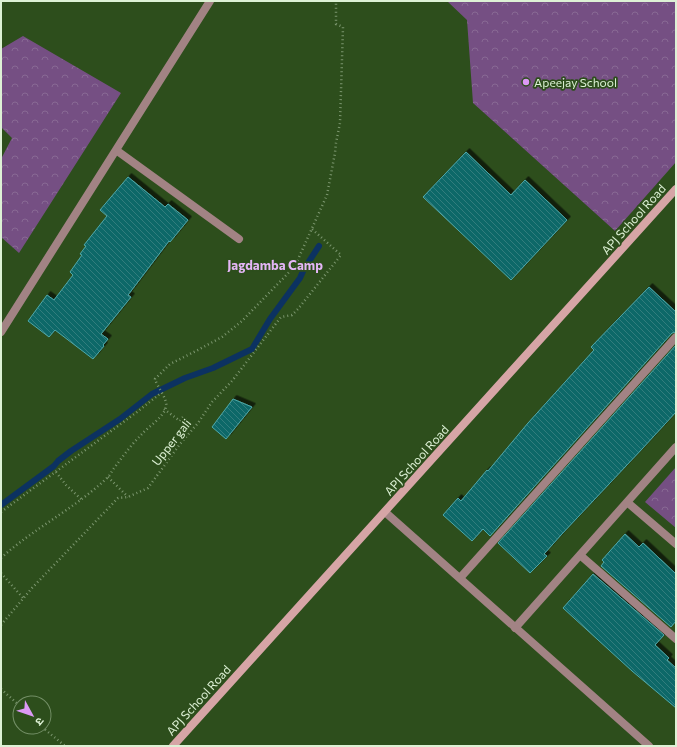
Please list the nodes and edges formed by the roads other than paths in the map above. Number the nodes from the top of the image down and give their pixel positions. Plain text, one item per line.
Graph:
1 (210, 1) edge
2 (116, 150) junction
3 (676, 189) edge
4 (239, 239) dead end
5 (1, 332) edge
6 (676, 337) edge
7 (676, 447) edge
8 (627, 502) junction
9 (385, 512) junction
10 (676, 544) edge
11 (580, 555) junction
12 (460, 578) junction
13 (515, 628) junction
14 (676, 639) edge
15 (173, 746) edge
16 (649, 746) edge

1 - 2 street
2 - 4 street
2 - 5 street
3 - 9 street, APJ School Road
6 - 12 street
7 - 8 street
8 - 10 street
8 - 11 street
9 - 12 street
9 - 15 street, APJ School Road
11 - 13 street
11 - 14 street
12 - 13 street
13 - 16 street

